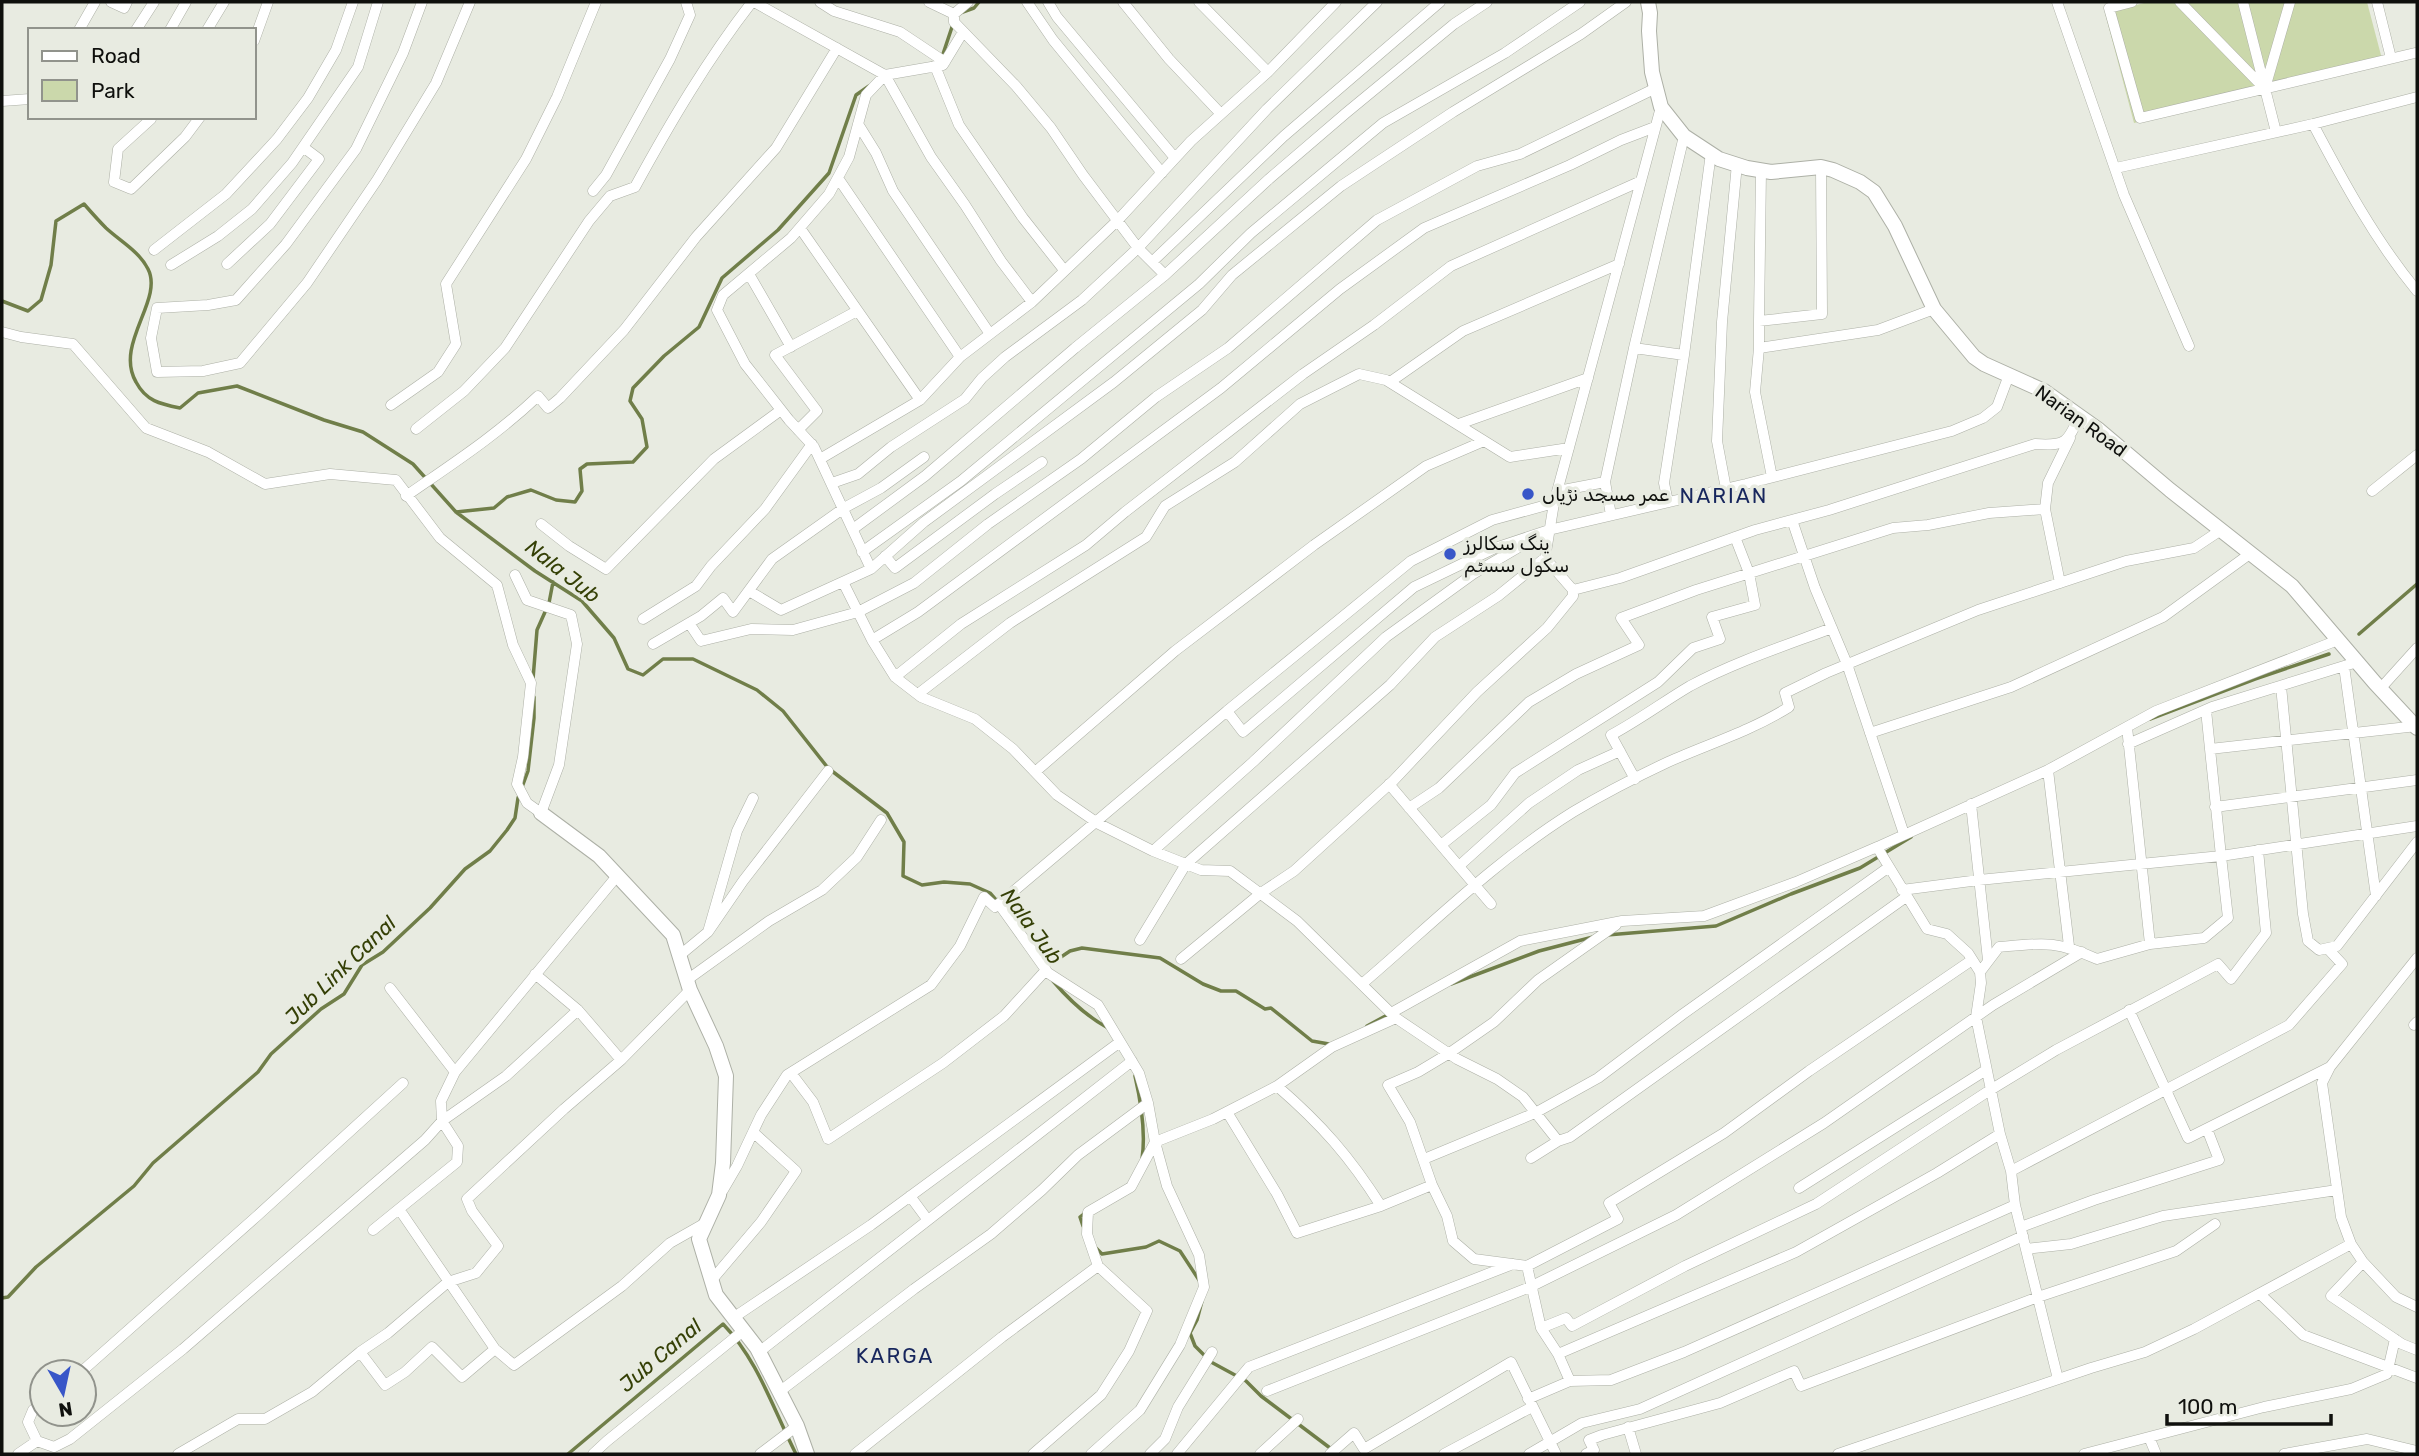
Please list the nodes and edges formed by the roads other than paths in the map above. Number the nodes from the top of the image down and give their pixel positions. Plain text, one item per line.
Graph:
1 (95, 2) edge
2 (110, 2) edge
3 (127, 2) edge
4 (154, 2) edge
5 (186, 2) edge
6 (224, 2) edge
7 (268, 2) edge
8 (353, 2) edge
9 (377, 2) edge
10 (422, 2) edge
11 (470, 2) edge
12 (596, 2) edge
13 (686, 2) edge
14 (753, 2) edge
15 (820, 2) edge
16 (929, 2) edge
17 (968, 2) edge
18 (1027, 2) edge
19 (1048, 2) edge
20 (1124, 2) edge
21 (1199, 2) edge
22 (1336, 2) edge
23 (1377, 2) edge
24 (1440, 2) edge
25 (1487, 2) edge
26 (1580, 2) edge
27 (1626, 2) edge
28 (1648, 2) edge
29 (2057, 2) edge
30 (2132, 2) edge
31 (2180, 2) edge
32 (2243, 2) edge
33 (2290, 2) edge
34 (2377, 2) edge
35 (954, 14) junction
36 (80, 28) edge
37 (137, 28) edge
38 (171, 28) edge
39 (208, 28) edge
40 (963, 32) junction
41 (256, 35) edge
42 (837, 48) junction
43 (2415, 53) dead end
44 (2391, 58) junction
45 (940, 64) junction
46 (1268, 72) junction
47 (885, 75) junction
48 (1656, 88) junction
49 (2264, 89) junction
50 (2417, 97) edge
51 (28, 99) edge
52 (2, 101) edge
53 (1661, 107) junction
54 (1221, 114) junction
55 (149, 119) edge
56 (198, 119) edge
57 (858, 124) junction
58 (2313, 124) junction
59 (1655, 127) junction
60 (2276, 132) junction
61 (1684, 136) junction
62 (303, 147) junction
63 (1711, 153) junction
64 (1175, 158) junction
65 (1737, 164) junction
66 (1821, 167) junction
67 (2116, 168) junction
68 (1761, 170) junction
69 (1161, 173) junction
70 (838, 178) junction
71 (1641, 181) junction
72 (593, 191) dead end
73 (1118, 220) junction
74 (800, 228) junction
75 (1138, 248) junction
76 (154, 250) dead end
77 (1152, 262) junction
78 (227, 264) dead end
79 (1619, 264) junction
80 (171, 265) dead end
81 (1064, 271) junction
82 (748, 274) junction
83 (1165, 275) junction
84 (2417, 290) edge
85 (1032, 302) junction
86 (1934, 309) junction
87 (857, 311) junction
88 (1759, 321) junction
89 (2, 332) edge
90 (990, 334) junction
91 (2189, 346) dead end
92 (790, 347) junction
93 (1634, 348) junction
94 (1759, 348) junction
95 (1684, 355) junction
96 (960, 357) junction
97 (2009, 375) junction
98 (1588, 378) junction
99 (1390, 382) junction
100 (920, 400) junction
101 (391, 405) dead end
102 (781, 410) junction
103 (2079, 416) junction
104 (1459, 424) junction
105 (416, 429) dead end
106 (798, 430) junction
107 (2071, 438) junction
108 (1485, 441) junction
109 (811, 444) junction
110 (1569, 448) junction
111 (2417, 455) edge
112 (924, 457) dead end
113 (820, 459) junction
114 (1042, 462) dead end
115 (1772, 477) junction
116 (1605, 482) junction
117 (832, 483) junction
118 (1726, 489) junction
119 (1558, 491) junction
120 (2372, 491) dead end
121 (406, 496) junction
122 (1668, 502) junction
123 (1554, 503) junction
124 (844, 509) junction
125 (2045, 509) junction
126 (1611, 515) junction
127 (1791, 520) junction
128 (541, 524) dead end
129 (853, 529) junction
130 (1549, 530) junction
131 (2221, 530) junction
132 (1735, 537) junction
133 (862, 552) junction
134 (2250, 553) junction
135 (1803, 555) junction
136 (885, 556) junction
137 (1545, 558) junction
138 (871, 569) junction
139 (1749, 573) junction
140 (515, 575) dead end
141 (844, 582) junction
142 (2060, 583) junction
143 (1573, 590) junction
144 (749, 591) junction
145 (858, 612) junction
146 (643, 619) dead end
147 (689, 623) junction
148 (1832, 628) junction
149 (872, 640) junction
150 (2338, 640) junction
151 (653, 644) dead end
152 (2417, 648) edge
153 (1847, 664) junction
154 (2351, 664) junction
155 (895, 677) junction
156 (2281, 686) junction
157 (2380, 689) junction
158 (918, 694) junction
159 (2206, 710) junction
160 (1227, 711) junction
161 (2127, 727) junction
162 (2417, 729) edge
163 (1870, 733) junction
164 (2353, 733) junction
165 (2287, 741) junction
166 (2128, 744) junction
167 (2210, 749) junction
168 (1620, 751) junction
169 (2048, 770) junction
170 (828, 771) dead end
171 (1035, 772) junction
172 (1635, 779) junction
173 (2417, 780) edge
174 (1389, 784) junction
175 (2362, 788) junction
176 (753, 798) dead end
177 (2292, 798) junction
178 (1971, 804) junction
179 (2215, 807) junction
180 (1409, 808) junction
181 (541, 813) junction
182 (881, 820) dead end
183 (1096, 822) junction
184 (2417, 827) edge
185 (1904, 834) junction
186 (2368, 834) junction
187 (2417, 842) edge
188 (2296, 844) junction
189 (1441, 845) junction
190 (1871, 849) junction
191 (2258, 850) junction
192 (1153, 851) junction
193 (2221, 856) junction
194 (1186, 864) junction
195 (2141, 864) junction
196 (1459, 866) junction
197 (1889, 867) junction
198 (2059, 872) junction
199 (617, 876) junction
200 (1979, 880) junction
201 (1475, 885) junction
202 (1261, 893) junction
203 (1904, 894) junction
204 (2376, 896) junction
205 (999, 904) junction
206 (1491, 904) dead end
207 (1622, 921) junction
208 (708, 932) junction
209 (1140, 940) dead end
210 (2150, 944) junction
211 (2069, 946) junction
212 (2329, 950) junction
213 (2082, 952) junction
214 (679, 956) junction
215 (2417, 958) edge
216 (1181, 959) dead end
217 (1972, 960) junction
218 (1988, 960) junction
219 (1045, 971) junction
220 (1980, 972) junction
221 (535, 974) junction
222 (1362, 984) junction
223 (689, 985) junction
224 (390, 988) dead end
225 (578, 1010) junction
226 (2129, 1010) junction
227 (1394, 1015) junction
228 (1976, 1017) junction
229 (1120, 1042) junction
230 (1448, 1054) junction
231 (621, 1060) junction
232 (1132, 1061) junction
233 (2330, 1067) junction
234 (1986, 1070) junction
235 (455, 1072) junction
236 (791, 1073) junction
237 (403, 1083) dead end
238 (1277, 1086) junction
239 (1990, 1090) junction
240 (2166, 1090) junction
241 (1148, 1103) junction
242 (1227, 1112) junction
243 (1535, 1113) junction
244 (442, 1121) junction
245 (2207, 1129) junction
246 (752, 1132) junction
247 (2000, 1134) junction
248 (1558, 1141) junction
249 (1155, 1142) junction
250 (1531, 1158) dead end
251 (1424, 1159) junction
252 (2011, 1171) junction
253 (1432, 1185) junction
254 (1799, 1188) dead end
255 (2337, 1190) junction
256 (719, 1195) junction
257 (910, 1196) junction
258 (2015, 1205) junction
259 (1381, 1206) junction
260 (399, 1209) junction
261 (927, 1219) junction
262 (707, 1222) junction
263 (2215, 1223) dead end
264 (373, 1230) dead end
265 (2022, 1232) junction
266 (2351, 1244) junction
267 (2026, 1249) junction
268 (2363, 1262) junction
269 (1513, 1263) junction
270 (1098, 1266) junction
271 (1527, 1266) junction
272 (711, 1281) junction
273 (448, 1282) junction
274 (1530, 1287) junction
275 (2260, 1294) junction
276 (2038, 1297) junction
277 (2417, 1307) edge
278 (733, 1318) junction
279 (1541, 1328) junction
280 (743, 1331) junction
281 (2395, 1339) junction
282 (495, 1349) junction
283 (2417, 1350) edge
284 (360, 1352) junction
285 (759, 1352) junction
286 (1212, 1352) dead end
287 (1558, 1354) junction
288 (97, 1358) edge
289 (2389, 1366) junction
290 (2417, 1378) edge
291 (2058, 1379) junction
292 (1570, 1381) junction
293 (1266, 1391) dead end
294 (779, 1392) junction
295 (1530, 1403) junction
296 (1298, 1419) dead end
297 (797, 1426) junction
298 (1628, 1427) junction
299 (31, 1428) edge
300 (2149, 1437) junction
301 (37, 1441) junction
302 (1549, 1441) junction
303 (2417, 1451) edge
304 (1334, 1453) edge
305 (18, 1454) edge
306 (178, 1454) edge
307 (593, 1454) edge
308 (760, 1454) edge
309 (807, 1454) edge
310 (855, 1454) edge
311 (1033, 1454) edge
312 (1091, 1454) edge
313 (1150, 1454) edge
314 (1177, 1454) edge
315 (1260, 1454) edge
316 (1444, 1454) edge
317 (1529, 1454) edge
318 (1556, 1454) edge
319 (1586, 1454) edge
320 (1636, 1454) edge
321 (1838, 1454) edge
322 (2084, 1454) edge
323 (2156, 1454) edge
324 (2284, 1454) edge

1 - 36 street
2 - 3 street
4 - 37 street
5 - 38 street
6 - 39 street
7 - 41 street
8 - 76 street
9 - 62 street
10 - 11 street
12 - 101 street
13 - 72 street
14 - 42 street
14 - 105 street
15 - 45 street
16 - 35 street
17 - 35 street
18 - 69 street
19 - 64 street
20 - 54 street
21 - 46 street
22 - 46 street
23 - 75 street
24 - 77 street
25 - 83 street
26 - 133 street
27 - 136 street
28 - 48 main road, Narian Road
29 - 67 street
30 - 49 street
31 - 49 street
32 - 49 street
33 - 49 street
34 - 44 street
35 - 40 street
40 - 45 street
40 - 73 street
42 - 47 street
42 - 121 street
43 - 44 street
44 - 49 street
45 - 47 street
45 - 81 street
46 - 54 street
47 - 57 street
47 - 85 street
48 - 53 main road, Narian Road
48 - 145 street
49 - 60 street
50 - 58 street
51 - 52 street
53 - 59 street
53 - 61 main road, Narian Road
54 - 64 street
55 - 56 street
57 - 70 street
57 - 90 street
58 - 60 street
58 - 84 street
59 - 71 street
59 - 149 street
60 - 67 street
61 - 63 main road, Narian Road
61 - 93 street
62 - 78 street
62 - 80 street
63 - 65 main road, Narian Road
63 - 95 street
64 - 69 street
65 - 68 main road, Narian Road
65 - 118 street
66 - 68 main road, Narian Road
66 - 86 main road, Narian Road
66 - 88 street
67 - 91 street
68 - 88 street
69 - 73 street
70 - 74 street
70 - 96 street
71 - 79 street
71 - 155 street
73 - 75 street
73 - 81 street
74 - 82 street
74 - 87 street
75 - 77 street
75 - 117 street
77 - 83 street
79 - 98 street
79 - 99 street
81 - 85 street
82 - 92 street
82 - 102 street
83 - 129 street
85 - 90 street
86 - 94 street
86 - 97 main road, Narian Road
87 - 92 street
87 - 100 street
88 - 94 street
89 - 121 street
90 - 96 street
92 - 106 street
93 - 95 street
93 - 116 street
94 - 115 street
95 - 122 street
96 - 100 street
97 - 103 main road, Narian Road
97 - 115 street
98 - 104 street
98 - 110 street
99 - 104 street
99 - 158 street
100 - 113 street
102 - 106 street
102 - 128 street
103 - 107 street
103 - 131 main road, Narian Road
104 - 108 street
106 - 109 street
107 - 125 street
107 - 127 street
108 - 110 street
108 - 171 street
109 - 113 street
109 - 146 street
110 - 119 street
111 - 120 street
112 - 124 street
113 - 117 street
114 - 136 street
115 - 118 street
116 - 119 street
116 - 126 street
117 - 124 street
118 - 122 street
119 - 123 street
121 - 181 street
122 - 126 street
123 - 130 street
123 - 160 street
124 - 129 street
124 - 144 street
125 - 135 street
125 - 142 street
126 - 130 street
127 - 132 street
127 - 135 street
129 - 133 street
130 - 137 street
130 - 160 street
130 - 192 street
131 - 134 main road, Narian Road
131 - 142 street
132 - 139 street
132 - 143 street
133 - 138 street
134 - 150 main road, Narian Road
134 - 163 street
135 - 139 street
135 - 148 street
136 - 138 street
137 - 143 street
137 - 194 street
138 - 141 street
139 - 180 street
139 - 189 street
140 - 181 street
141 - 144 street
141 - 145 street
142 - 153 street
143 - 174 street
144 - 147 street
145 - 147 street
145 - 149 street
147 - 151 street
148 - 153 street
148 - 168 street
149 - 155 street
150 - 154 main road, Narian Road
150 - 161 street
152 - 157 street
153 - 163 street
153 - 172 street
154 - 156 street
154 - 157 main road, Narian Road
154 - 164 street
155 - 158 street
156 - 159 street
156 - 165 street
157 - 162 main road, Narian Road
158 - 171 street
159 - 166 street
159 - 167 street
160 - 183 street
161 - 166 street
161 - 169 street
162 - 164 street
163 - 185 street
164 - 165 street
164 - 175 street
165 - 167 street
165 - 177 street
166 - 195 street
167 - 179 street
168 - 172 street
168 - 196 street
169 - 178 street
169 - 198 street
170 - 208 street
171 - 183 street
172 - 201 street
173 - 175 street
174 - 180 street
174 - 202 street
175 - 177 street
175 - 186 street
176 - 208 street
177 - 179 street
177 - 188 street
178 - 185 street
178 - 200 street
179 - 193 street
180 - 189 street
181 - 199 main road
182 - 223 street
183 - 192 street
183 - 205 street
184 - 186 street
185 - 190 street
186 - 188 street
186 - 204 street
187 - 204 street
188 - 191 street
188 - 212 street
189 - 196 street
190 - 197 street
190 - 207 street
191 - 193 street
191 - 226 street
192 - 194 street
193 - 195 street
193 - 210 street
194 - 202 street
194 - 209 street
195 - 198 street
195 - 210 street
196 - 201 street
197 - 203 street
197 - 243 street
198 - 200 street
198 - 211 street
199 - 214 main road
199 - 221 street
200 - 203 street
200 - 218 street
201 - 206 street
201 - 222 street
202 - 216 street
202 - 222 street
203 - 217 street
203 - 248 street
204 - 212 street
205 - 219 street
205 - 236 street
207 - 227 street
207 - 230 street
208 - 214 street
210 - 213 street
211 - 213 street
211 - 218 street
212 - 240 street
213 - 228 street
214 - 223 main road
215 - 233 street
217 - 220 street
217 - 271 street
218 - 220 street
219 - 229 street
219 - 236 street
220 - 228 street
221 - 225 street
221 - 235 street
222 - 227 street
223 - 231 street
223 - 256 main road
224 - 235 street
225 - 231 street
225 - 244 street
226 - 239 street
226 - 240 street
227 - 230 street
227 - 238 street
228 - 234 street
228 - 274 street
229 - 232 street
229 - 257 street
230 - 243 street
230 - 251 street
231 - 273 street
232 - 241 street
232 - 261 street
233 - 245 street
233 - 255 street
234 - 239 street
234 - 254 street
235 - 244 street
236 - 246 street
237 - 288 street
238 - 242 street
238 - 259 street
239 - 247 street
239 - 279 street
240 - 245 street
240 - 252 street
241 - 249 street
241 - 294 street
242 - 249 street
242 - 259 street
243 - 248 street
243 - 251 street
244 - 260 street
244 - 301 street
245 - 265 street
246 - 256 street
246 - 272 street
247 - 252 street
247 - 287 street
248 - 250 street
249 - 270 street
249 - 312 street
251 - 253 street
252 - 258 street
253 - 259 street
253 - 269 street
255 - 266 street
255 - 267 street
256 - 262 main road
257 - 261 street
257 - 278 street
258 - 265 street
258 - 292 street
260 - 264 street
260 - 273 street
261 - 285 street
262 - 272 main road
262 - 282 street
263 - 276 street
265 - 267 street
265 - 302 street
266 - 268 street
266 - 275 street
267 - 276 street
268 - 277 street
268 - 281 street
269 - 271 street
269 - 314 street
270 - 310 street
270 - 311 street
271 - 274 street
272 - 278 main road
273 - 282 street
273 - 284 street
274 - 279 street
274 - 293 street
275 - 289 street
275 - 291 street
276 - 291 street
276 - 298 street
278 - 280 main road
279 - 287 street
280 - 285 main road
280 - 307 street
281 - 283 street
281 - 289 street
282 - 284 street
284 - 306 street
285 - 294 main road
286 - 313 street
287 - 292 street
289 - 290 street
289 - 300 street
291 - 321 street
292 - 295 street
294 - 297 main road
295 - 302 street
295 - 304 street
295 - 316 street
296 - 315 street
297 - 308 street
297 - 309 main road
298 - 319 street
298 - 320 street
299 - 301 street
300 - 322 street
300 - 323 street
301 - 305 street
302 - 317 street
302 - 318 street
303 - 324 street

